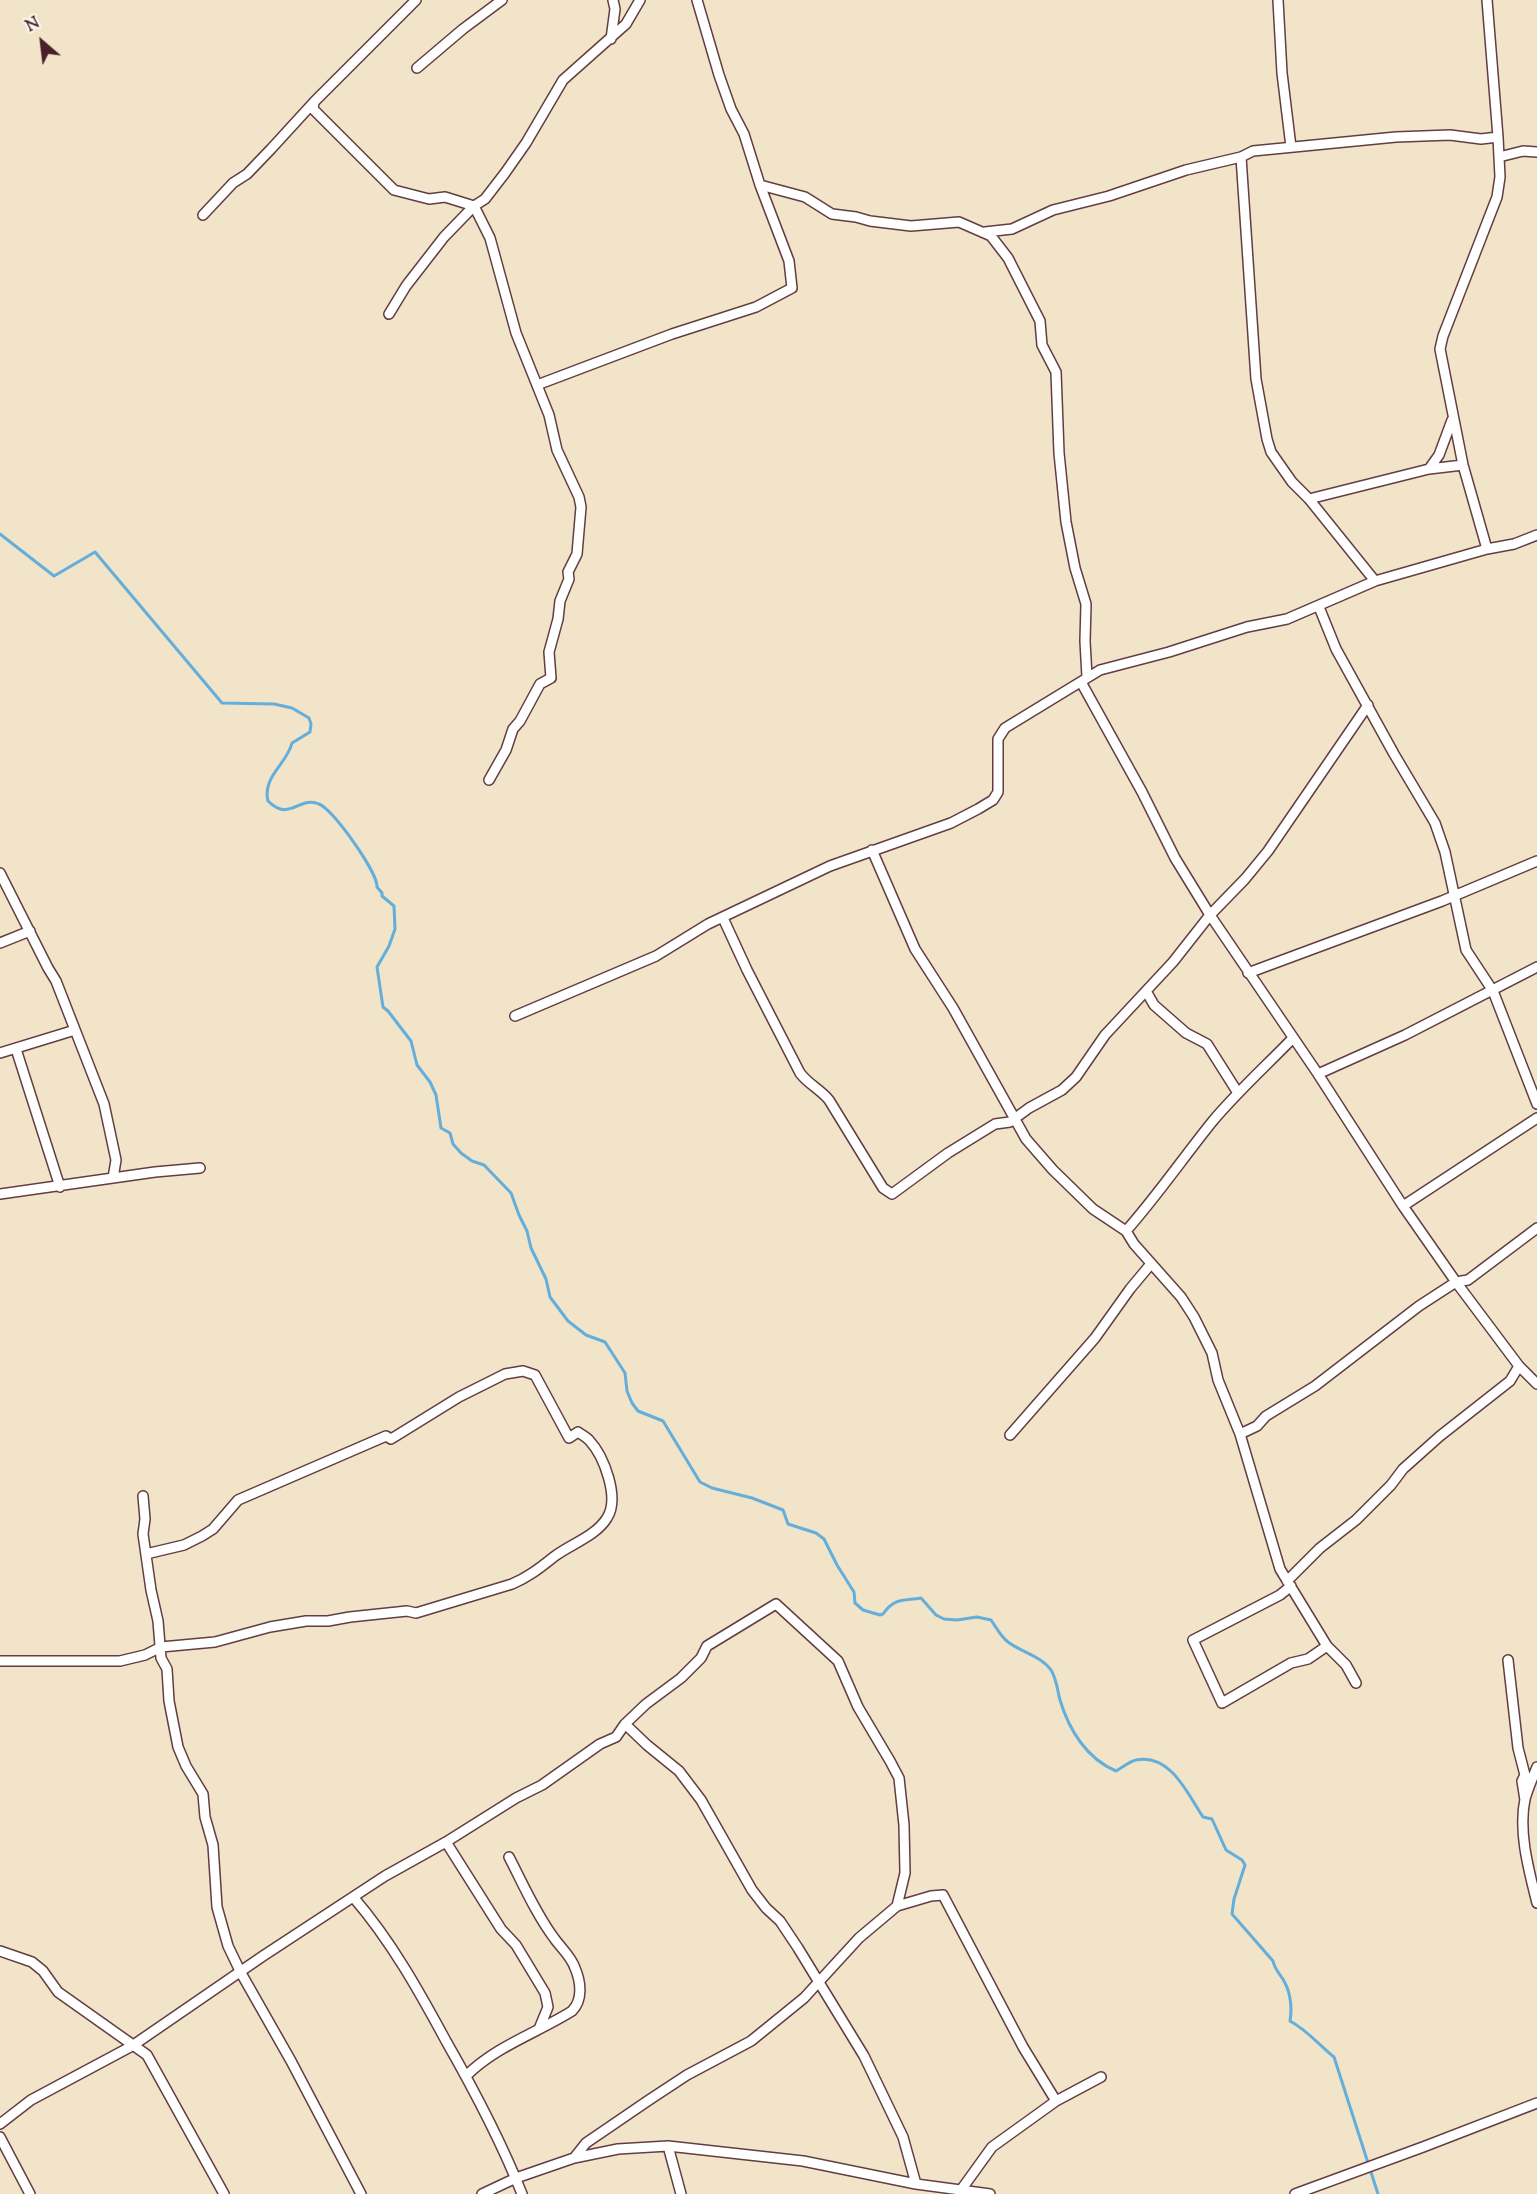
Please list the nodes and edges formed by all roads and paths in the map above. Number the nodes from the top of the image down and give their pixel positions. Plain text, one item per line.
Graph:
1 (416, 0) edge
2 (502, 0) edge
3 (613, 0) edge
4 (640, 0) edge
5 (697, 0) edge
6 (1278, 0) edge
7 (1487, 0) edge
8 (611, 39) junction
9 (417, 68) dead end
10 (314, 102) junction
11 (1498, 137) junction
12 (1291, 147) junction
13 (1537, 152) edge
14 (1241, 157) junction
15 (1499, 157) junction
16 (760, 186) junction
17 (474, 206) junction
18 (203, 215) dead end
19 (985, 232) junction
20 (389, 314) dead end
21 (537, 385) junction
22 (1453, 415) junction
23 (1463, 465) junction
24 (1430, 469) junction
25 (1309, 499) junction
26 (1537, 535) edge
27 (1487, 549) junction
28 (1375, 581) junction
29 (1318, 607) junction
30 (1084, 679) junction
31 (1368, 705) junction
32 (489, 780) dead end
33 (872, 850) junction
34 (1537, 861) edge
35 (0, 873) edge
36 (1453, 894) junction
37 (1210, 915) junction
38 (723, 918) junction
39 (30, 931) junction
40 (0, 943) edge
41 (1537, 967) edge
42 (1248, 973) junction
43 (1146, 991) junction
44 (1493, 991) junction
45 (515, 1016) dead end
46 (75, 1030) junction
47 (1293, 1038) junction
48 (16, 1049) junction
49 (0, 1053) edge
50 (1318, 1074) junction
51 (1238, 1093) junction
52 (1537, 1104) edge
53 (1013, 1118) junction
54 (1537, 1118) edge
55 (200, 1168) dead end
56 (113, 1178) junction
57 (60, 1187) junction
58 (0, 1194) edge
59 (1402, 1206) junction
60 (1537, 1228) edge
61 (1126, 1231) junction
62 (1150, 1265) junction
63 (1456, 1282) junction
64 (1519, 1366) junction
65 (1537, 1384) edge
66 (1240, 1434) junction
67 (1010, 1435) dead end
68 (142, 1496) dead end
69 (146, 1554) junction
70 (1289, 1583) junction
71 (1327, 1646) junction
72 (162, 1647) junction
73 (1509, 1660) dead end
74 (0, 1661) edge
75 (1356, 1683) dead end
76 (625, 1724) junction
77 (1537, 1767) edge
78 (1525, 1800) junction
79 (446, 1842) junction
80 (508, 1857) dead end
81 (354, 1898) junction
82 (1537, 1903) edge
83 (897, 1906) junction
84 (0, 1952) edge
85 (241, 1973) junction
86 (818, 1981) junction
87 (539, 2029) junction
88 (132, 2046) junction
89 (465, 2076) junction
90 (1101, 2077) dead end
91 (1056, 2101) junction
92 (1537, 2103) edge
93 (0, 2124) edge
94 (0, 2138) edge
95 (668, 2146) junction
96 (573, 2158) junction
97 (516, 2178) junction
98 (916, 2184) junction
99 (961, 2190) junction
100 (30, 2194) edge
101 (224, 2194) edge
102 (361, 2194) edge
103 (482, 2194) edge
104 (522, 2194) edge
105 (681, 2194) edge
106 (990, 2194) edge
107 (1295, 2194) edge

1 - 10 street
2 - 9 street
3 - 8 street
4 - 8 street
5 - 16 street
6 - 12 street
7 - 11 street
8 - 17 street
10 - 17 street
10 - 18 street
11 - 12 street
11 - 15 street
12 - 14 street
13 - 15 street
14 - 19 street
14 - 25 street
15 - 22 street
16 - 19 street
16 - 21 street
17 - 20 street
17 - 21 street
19 - 30 street
21 - 32 street
22 - 23 street
22 - 24 street
23 - 24 street
23 - 27 street
24 - 25 street
25 - 28 street
26 - 27 street
27 - 28 street
28 - 29 street
29 - 30 street
29 - 31 street
30 - 33 street
30 - 37 street
31 - 36 street
31 - 37 street
33 - 38 street
33 - 53 street
34 - 36 street
35 - 39 street
36 - 42 street
36 - 44 street
37 - 42 street
37 - 43 street
38 - 45 street
38 - 53 street
39 - 40 street
39 - 46 street
41 - 44 street
42 - 47 street
43 - 51 street
43 - 53 street
44 - 50 street
44 - 52 street
46 - 48 street
46 - 56 street
47 - 50 street
47 - 51 street
48 - 49 street
48 - 57 street
50 - 59 street
51 - 61 street
53 - 61 street
54 - 59 street
55 - 56 street
56 - 57 street
57 - 58 street
59 - 63 street
60 - 63 street
61 - 62 street
62 - 66 street
62 - 67 street
63 - 64 street
63 - 66 street
64 - 65 street
64 - 70 street
66 - 70 street
68 - 69 street
69 - 72 street
69 - 72 street
70 - 71 street
70 - 71 street
71 - 75 street
72 - 74 street
72 - 85 street
73 - 78 street
76 - 79 street
76 - 83 street
76 - 86 street
77 - 78 street
78 - 82 street
79 - 81 street
79 - 87 street
80 - 87 street
81 - 85 street
81 - 89 street
83 - 86 street
83 - 91 street
84 - 88 street
85 - 88 street
85 - 102 street
86 - 96 street
86 - 98 street
87 - 89 street
88 - 93 street
88 - 101 street
89 - 97 street
90 - 91 street
91 - 99 street
92 - 107 street
94 - 100 street
95 - 96 street
95 - 98 street
95 - 105 street
96 - 97 street
97 - 103 street
97 - 104 street
98 - 99 street
99 - 106 street

